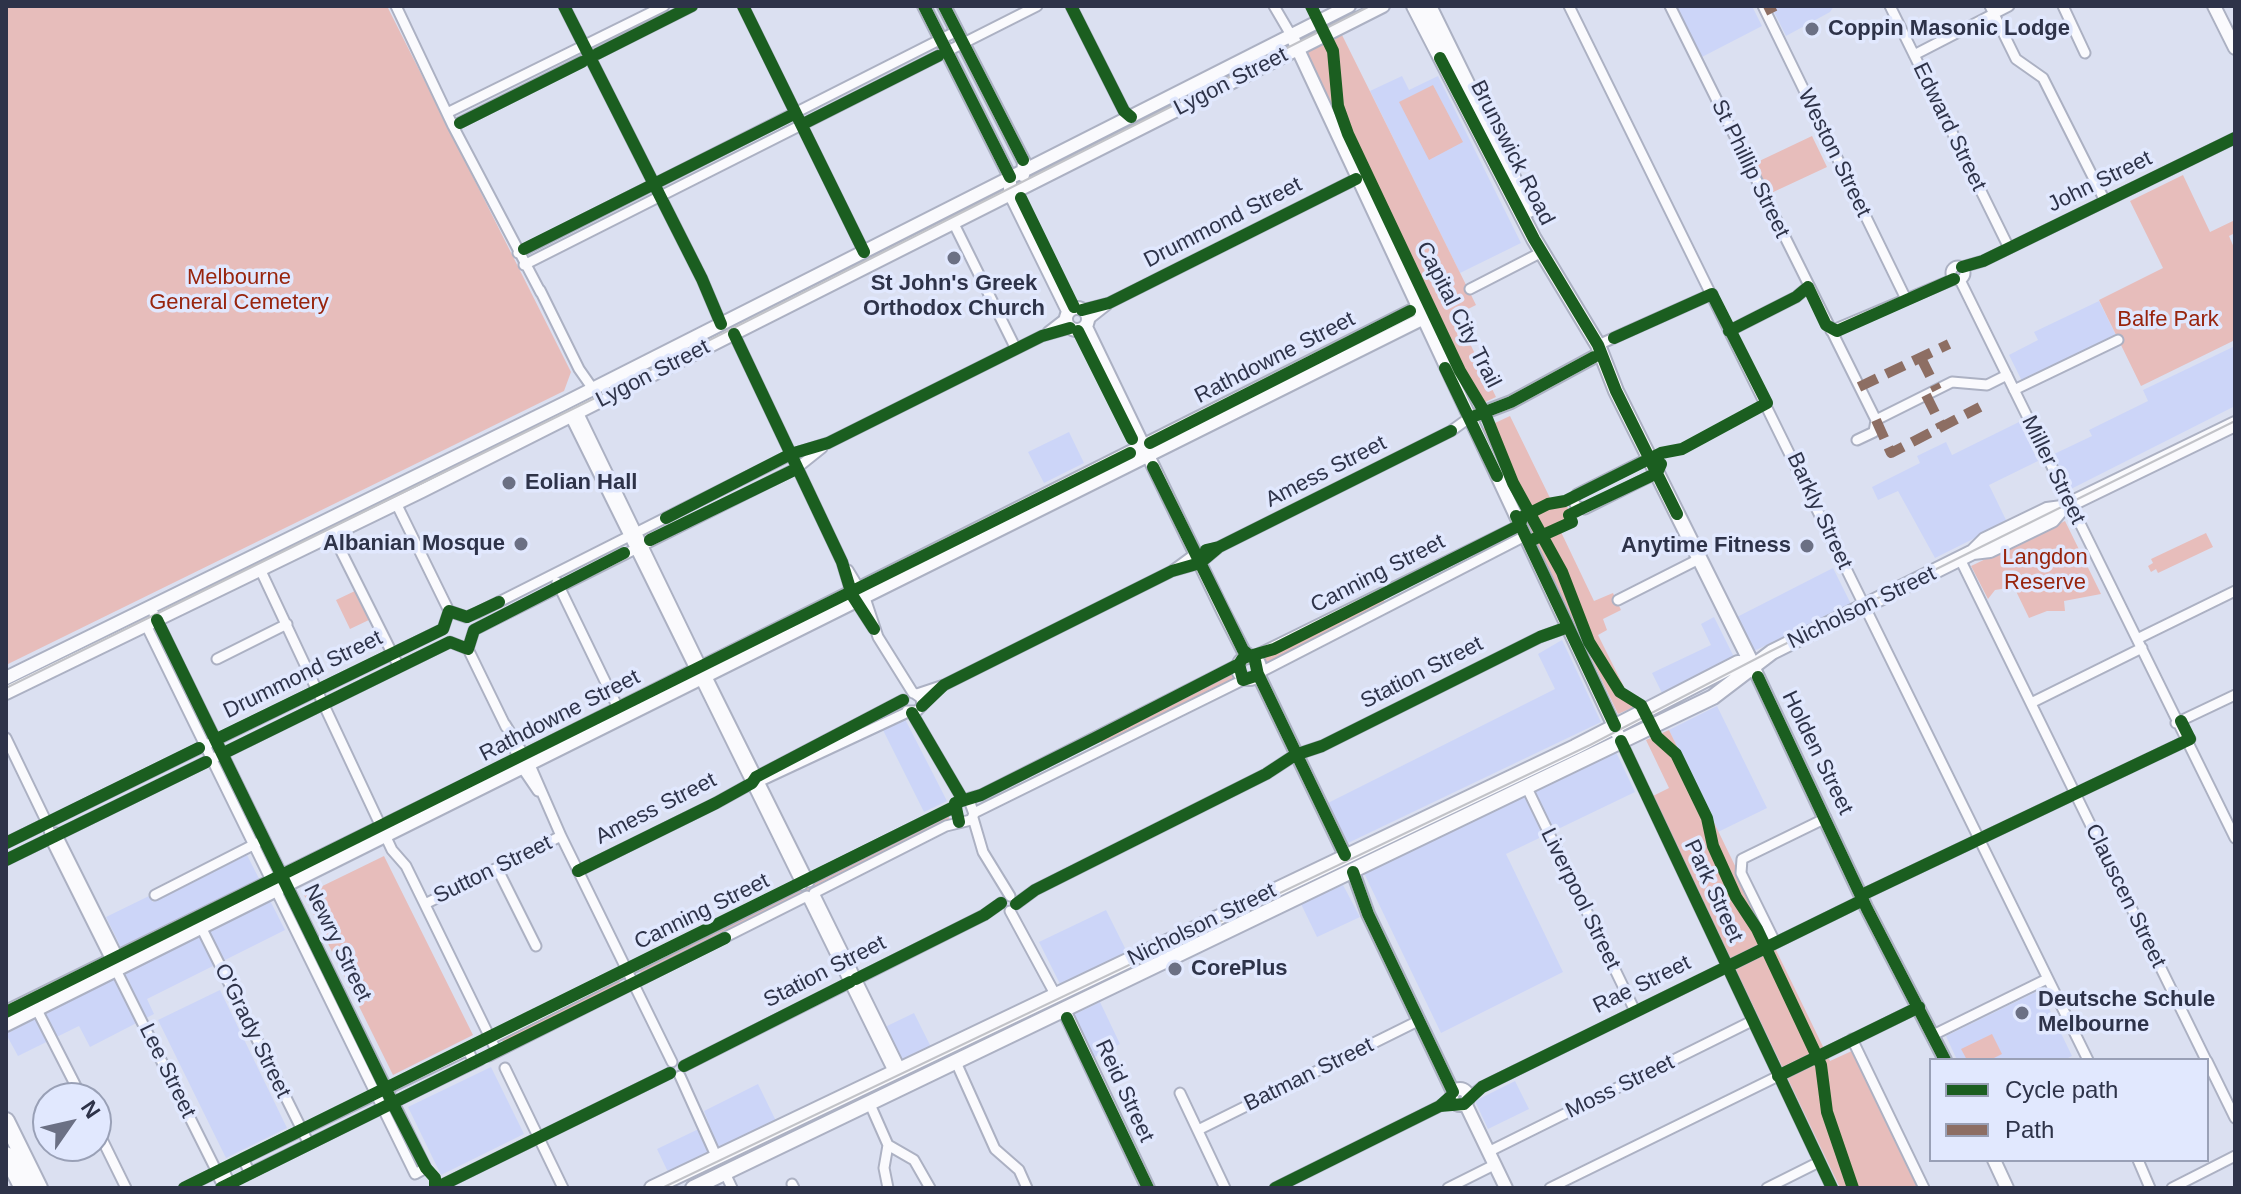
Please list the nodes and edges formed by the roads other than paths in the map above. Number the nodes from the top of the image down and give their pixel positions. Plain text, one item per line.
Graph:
1 (396, 6) edge
2 (564, 6) edge
3 (664, 6) edge
4 (692, 6) edge
5 (743, 6) edge
6 (924, 6) edge
7 (944, 6) edge
8 (1037, 6) edge
9 (1071, 6) edge
10 (1078, 6) edge
11 (1349, 6) edge
12 (1383, 6) edge
13 (1414, 6) edge
14 (1429, 6) edge
15 (1569, 6) edge
16 (1670, 6) edge
17 (1775, 6) edge
18 (1890, 6) edge
19 (2009, 6) edge
20 (2063, 6) edge
21 (2214, 6) edge
22 (1276, 9) edge
23 (1764, 9) edge
24 (1992, 10) edge
25 (957, 31) junction
26 (1288, 36) junction
27 (963, 44) junction
28 (2234, 45) edge
29 (584, 46) junction
30 (944, 46) junction
31 (1295, 50) junction
32 (2085, 53) dead end
33 (1914, 55) junction
34 (590, 57) junction
35 (1146, 109) junction
36 (797, 112) junction
37 (450, 113) junction
38 (1131, 117) junction
39 (1152, 121) junction
40 (803, 124) junction
41 (456, 125) junction
42 (1137, 129) junction
43 (2235, 138) edge
44 (1024, 170) junction
45 (1010, 177) junction
46 (1356, 179) junction
47 (654, 185) junction
48 (1015, 191) junction
49 (660, 196) junction
50 (2105, 201) junction
51 (950, 216) junction
52 (2009, 248) junction
53 (520, 251) junction
54 (1545, 251) junction
55 (871, 256) junction
56 (526, 264) junction
57 (1958, 275) junction
58 (1808, 287) junction
59 (1470, 289) dead end
60 (1712, 294) junction
61 (1906, 299) junction
62 (1419, 314) junction
63 (1077, 319) junction
64 (724, 322) junction
65 (1729, 331) junction
66 (1831, 331) junction
67 (731, 336) junction
68 (2118, 340) dead end
69 (1016, 349) junction
70 (1598, 355) junction
71 (2007, 375) junction
72 (590, 390) junction
73 (2014, 390) junction
74 (567, 402) junction
75 (596, 403) junction
76 (574, 414) junction
77 (1876, 420) junction
78 (1471, 422) junction
79 (2235, 424) edge
80 (1857, 440) dead end
81 (828, 443) junction
82 (1142, 453) junction
83 (790, 455) junction
84 (1649, 458) junction
85 (797, 468) junction
86 (1657, 473) junction
87 (389, 489) junction
88 (711, 494) junction
89 (396, 503) junction
90 (2066, 506) junction
91 (718, 507) junction
92 (326, 521) junction
93 (1523, 531) junction
94 (332, 533) junction
95 (633, 535) junction
96 (638, 546) junction
97 (254, 556) junction
98 (1967, 556) junction
99 (1699, 559) junction
100 (1195, 560) junction
101 (260, 569) junction
102 (553, 575) junction
103 (559, 586) junction
104 (2235, 591) edge
105 (858, 595) junction
106 (1618, 600) dead end
107 (1864, 606) junction
108 (145, 609) junction
109 (449, 611) junction
110 (152, 622) junction
111 (1566, 623) junction
112 (287, 624) junction
113 (2139, 644) junction
114 (468, 649) junction
115 (392, 654) junction
116 (217, 659) dead end
117 (1246, 659) junction
118 (1752, 664) junction
119 (399, 667) junction
120 (702, 674) junction
121 (1252, 677) junction
122 (6, 678) edge
123 (944, 685) junction
124 (318, 690) junction
125 (6, 693) edge
126 (2235, 695) edge
127 (909, 697) junction
128 (2031, 703) junction
129 (323, 704) junction
130 (916, 710) junction
131 (621, 714) junction
132 (2178, 722) junction
133 (871, 724) junction
134 (1615, 726) junction
135 (6, 738) edge
136 (2186, 738) junction
137 (215, 740) junction
138 (1621, 741) junction
139 (205, 745) junction
140 (222, 754) junction
141 (212, 759) junction
142 (1294, 760) junction
143 (524, 763) junction
144 (756, 781) junction
145 (1526, 786) junction
146 (2074, 793) junction
147 (960, 803) junction
148 (1826, 818) junction
149 (967, 819) junction
150 (1442, 819) junction
151 (47, 823) junction
152 (2233, 831) edge
153 (384, 832) junction
154 (54, 836) junction
155 (561, 836) junction
156 (264, 839) junction
157 (1978, 839) junction
158 (6, 843) edge
159 (254, 845) junction
160 (1342, 857) junction
161 (6, 860) edge
162 (497, 868) junction
163 (578, 871) junction
164 (1350, 873) junction
165 (279, 884) junction
166 (805, 884) junction
167 (155, 895) dead end
168 (810, 895) junction
169 (1864, 896) junction
170 (1009, 903) junction
171 (425, 904) junction
172 (200, 923) junction
173 (1775, 942) junction
174 (536, 946) dead end
175 (1172, 948) junction
176 (115, 963) junction
177 (1726, 966) junction
178 (627, 971) junction
179 (2047, 979) junction
180 (853, 980) junction
181 (634, 985) junction
182 (1055, 994) junction
183 (34, 1004) junction
184 (1919, 1007) junction
185 (1064, 1010) junction
186 (1635, 1011) junction
187 (6, 1012) edge
188 (1420, 1020) junction
189 (1752, 1021) junction
190 (6, 1025) edge
191 (1933, 1035) junction
192 (491, 1039) junction
193 (1852, 1039) junction
194 (485, 1058) junction
195 (1944, 1058) edge
196 (2087, 1058) edge
197 (2206, 1058) edge
198 (955, 1060) junction
199 (2209, 1065) edge
200 (505, 1068) dead end
201 (674, 1071) junction
202 (898, 1072) junction
203 (1778, 1076) junction
204 (74, 1082) edge
205 (386, 1089) junction
206 (1180, 1093) dead end
207 (376, 1094) junction
208 (1460, 1097) junction
209 (392, 1102) junction
210 (869, 1102) junction
211 (382, 1107) junction
212 (2235, 1118) edge
213 (6, 1121) edge
214 (1198, 1130) junction
215 (302, 1131) junction
216 (538, 1137) junction
217 (309, 1144) junction
218 (888, 1144) junction
219 (1488, 1152) junction
220 (6, 1155) edge
221 (2235, 1156) edge
222 (112, 1160) edge
223 (1819, 1162) junction
224 (1995, 1162) edge
225 (2139, 1162) edge
226 (720, 1165) junction
227 (1494, 1165) junction
228 (219, 1171) junction
229 (226, 1187) edge
230 (1504, 1187) edge
231 (23, 1188) edge
232 (39, 1188) edge
233 (126, 1188) edge
234 (184, 1188) edge
235 (436, 1188) edge
236 (563, 1188) edge
237 (652, 1188) edge
238 (693, 1188) edge
239 (732, 1188) edge
240 (888, 1188) edge
241 (930, 1188) edge
242 (1027, 1188) edge
243 (1148, 1188) edge
244 (1225, 1188) edge
245 (1275, 1188) edge
246 (1448, 1188) edge
247 (1550, 1188) edge
248 (1767, 1188) edge
249 (1832, 1188) edge
250 (1924, 1188) edge
251 (2007, 1188) edge
252 (2150, 1188) edge
253 (2172, 1188) edge

1 - 37 street
2 - 29 street
3 - 29 street
4 - 34 street
5 - 36 street
6 - 30 street
7 - 25 street
8 - 27 street
9 - 38 street
10 - 38 street
11 - 26 street, Lygon Street
12 - 31 street, Lygon Street
13 - 54 main road, Brunswick Road
14 - 54 main road, Brunswick Road
15 - 60 street, Barkly Street
16 - 58 street, St Phillip Street
17 - 23 street
18 - 33 street, Edward Street
19 - 24 street
20 - 32 street
21 - 28 street
22 - 26 street, Park Street
23 - 61 street, Weston Street
24 - 33 street
24 - 50 street
25 - 27 street
25 - 30 street
26 - 31 street, Park Street
26 - 35 street, Lygon Street
27 - 30 street
27 - 44 street
29 - 34 street
29 - 37 street
30 - 36 street
30 - 40 street
30 - 45 street
31 - 39 street, Lygon Street
31 - 46 street, Park Street
33 - 52 street, Edward Street
34 - 41 street
34 - 47 street
35 - 38 street, Lygon Street
35 - 39 street
36 - 40 street
36 - 47 street
37 - 41 street
38 - 42 street
38 - 44 street, Lygon Street
39 - 42 street, Lygon Street
40 - 49 street
40 - 55 street
41 - 53 street
42 - 48 street, Lygon Street
43 - 50 street, John Street
44 - 45 street, Lygon Street
44 - 48 street
45 - 48 street
45 - 51 street, Lygon Street
46 - 62 street, Park Street
46 - 63 street, Drummond Street
47 - 49 street
47 - 53 street
48 - 51 street, Lygon Street
48 - 63 street
49 - 56 street
49 - 64 street
50 - 52 street, John Street
51 - 55 street, Lygon Street
51 - 69 street
52 - 57 street, John Street
53 - 56 street
54 - 59 street
54 - 70 main road, Brunswick Road
55 - 64 street, Lygon Street
55 - 67 street, Lygon Street
56 - 72 street
57 - 61 street, John Street
57 - 71 street, Miller Street
58 - 65 street
58 - 66 street, St Phillip Street
60 - 65 street, Barkly Street
60 - 70 street
61 - 66 street, John Street
62 - 78 street, Park Street
62 - 82 street, Rathdowne Street
63 - 69 street, Drummond Street
63 - 82 street
64 - 67 street
64 - 72 street, Lygon Street
65 - 107 street, Barkly Street
66 - 77 street, St Phillip Street
67 - 75 street, Lygon Street
67 - 83 street
68 - 73 street
69 - 81 street, Drummond Street
70 - 78 street, Amess Street
70 - 84 main road, Brunswick Road
71 - 73 street, Miller Street
71 - 77 street
72 - 74 street, Lygon Street
72 - 75 street
73 - 90 street, Miller Street
74 - 76 street
74 - 87 street, Lygon Street
75 - 76 street, Lygon Street
76 - 89 street, Lygon Street
76 - 95 street
77 - 80 street
78 - 93 street, Park Street
78 - 100 street, Amess Street
79 - 90 main road, Nicholson Street
81 - 83 street, Drummond Street
81 - 85 street, Drummond Street
82 - 100 street
82 - 105 street, Rathdowne Street
83 - 85 street
83 - 88 street, Drummond Street
84 - 86 main road, Brunswick Road
84 - 86 street
85 - 91 street, Drummond Street
85 - 105 street
86 - 99 main road, Brunswick Road
87 - 89 street
87 - 92 street, Lygon Street
88 - 91 street
88 - 95 street, Drummond Street
89 - 94 street, Lygon Street
89 - 109 street
90 - 98 main road, Nicholson Street
90 - 113 street, Miller Street
91 - 96 street, Drummond Street
92 - 94 street
92 - 97 street, Lygon Street
93 - 111 street, Park Street
93 - 117 street, Canning Street
93 - 121 street, Canning Street
94 - 101 street, Lygon Street
94 - 115 street
95 - 96 street
95 - 102 street, Drummond Street
96 - 103 street, Drummond Street
96 - 120 street
97 - 101 street
97 - 108 street, Lygon Street
98 - 107 main road, Nicholson Street
98 - 128 street, Clauscen Street
99 - 106 street
99 - 118 main road, Brunswick Road
100 - 117 street
100 - 123 street, Amess Street
101 - 110 street, Lygon Street
101 - 112 street
102 - 103 street
102 - 109 street, Drummond Street
103 - 114 street, Drummond Street
103 - 131 street
104 - 113 street
105 - 120 street, Rathdowne Street
105 - 127 street
107 - 118 main road, Nicholson Street
107 - 157 street, Barkly Street
108 - 110 street
108 - 122 street, Lygon Street
109 - 115 street, Drummond Street
110 - 125 street, Lygon Street
110 - 137 street, Newry Street
110 - 139 street, Newry Street
111 - 134 street, Park Street
111 - 142 street, Station Street
112 - 116 street
112 - 124 street
113 - 128 street
113 - 132 street, Miller Street
114 - 119 street, Drummond Street
114 - 143 street
115 - 119 street
115 - 124 street, Drummond Street
117 - 121 street
117 - 121 street
117 - 147 street, Canning Street
118 - 134 main road, Nicholson Street
118 - 138 main road, Nicholson Street
118 - 148 street, Holden Street
119 - 129 street, Drummond Street
120 - 131 street, Rathdowne Street
120 - 144 street
121 - 142 street
121 - 149 street, Canning Street
123 - 127 street, Amess Street
123 - 130 street, Amess Street
124 - 129 street
124 - 137 street, Drummond Street
126 - 132 street
127 - 130 street
127 - 130 street
127 - 133 street, Amess Street
128 - 146 street, Clauscen Street
129 - 140 street, Drummond Street
129 - 153 street
130 - 133 street, Amess Street
130 - 147 street
131 - 143 street, Rathdowne Street
132 - 136 street, Miller Street
133 - 144 street, Amess Street
134 - 138 street, Park Street
134 - 150 main road, Nicholson Street
135 - 151 street, Lee Street
136 - 146 street, Rae Street
136 - 152 street, Miller Street
137 - 139 street, Drummond Street
137 - 140 street, Newry Street
138 - 145 main road, Nicholson Street
138 - 177 street, Park Street
139 - 141 street, Newry Street
139 - 151 street, Drummond Street
140 - 141 street, Drummond Street
140 - 156 street, Newry Street
141 - 154 street, Drummond Street
141 - 159 street, Newry Street
142 - 160 street
142 - 170 street, Station Street
143 - 153 street, Rathdowne Street
143 - 155 street
144 - 163 street, Amess Street
144 - 166 street
145 - 150 main road, Nicholson Street
145 - 186 street, Liverpool Street
146 - 157 street, Rae Street
146 - 197 street, Clauscen Street
147 - 149 street
147 - 149 street
147 - 166 street, Canning Street
148 - 169 street, Holden Street
148 - 173 street
149 - 168 street, Canning Street
149 - 170 street
150 - 160 main road, Nicholson Street
150 - 164 main road, Nicholson Street
151 - 154 street, Lee Street
151 - 158 street, Drummond Street
153 - 165 street, Rathdowne Street
153 - 171 street
154 - 161 street, Drummond Street
154 - 176 street, Lee Street
155 - 162 street, Sutton Street
155 - 163 street
156 - 159 street
156 - 165 street, Newry Street
157 - 169 street, Rae Street
157 - 179 street, Barkly Street
159 - 165 street, Newry Street
159 - 167 street
160 - 164 main road
160 - 175 main road, Nicholson Street
162 - 171 street, Sutton Street
162 - 174 street
163 - 178 street
164 - 175 main road, Nicholson Street
164 - 188 street
165 - 172 street, Rathdowne Street
165 - 205 street, Newry Street
165 - 207 street, Newry Street
166 - 178 street, Canning Street
168 - 180 street
168 - 181 street, Canning Street
169 - 173 street, Rae Street
169 - 184 street, Holden Street
170 - 180 street, Station Street
170 - 182 street
171 - 192 street
172 - 176 street, Rathdowne Street
172 - 215 street, O'Grady Street
173 - 177 street, Rae Street
175 - 182 main road, Nicholson Street
175 - 185 main road, Nicholson Street
176 - 183 street, Rathdowne Street
176 - 228 street, Lee Street
177 - 186 street, Rae Street
177 - 189 street, Park Street
178 - 181 street
178 - 192 street, Canning Street
179 - 191 street
179 - 196 street, Barkly Street
180 - 201 street, Station Street
180 - 202 street
181 - 194 street, Canning Street
181 - 201 street
182 - 185 main road
182 - 202 main road, Nicholson Street
183 - 187 street, Rathdowne Street
183 - 190 street, Rathdowne Street
183 - 204 street
184 - 191 street, Holden Street
184 - 193 street
185 - 198 main road, Nicholson Street
185 - 243 street, Reid Street
186 - 208 street, Rae Street
188 - 208 street
188 - 214 street, Batman Street
189 - 203 street, Park Street
189 - 219 street, Moss Street
191 - 195 street, Holden Street
192 - 194 street
193 - 203 street
193 - 250 street
194 - 205 street, Canning Street
194 - 209 street, Canning Street
198 - 210 main road, Nicholson Street
198 - 242 street
199 - 212 street, Clauscen Street
200 - 216 street
201 - 216 street
201 - 226 street
202 - 226 main road, Nicholson Street
203 - 223 street, Park Street
203 - 247 street
205 - 207 street, Canning Street
205 - 209 street, Newry Street
206 - 214 street
207 - 211 street, Newry Street
207 - 215 street, Canning Street
208 - 219 street
208 - 245 street
209 - 211 street, Canning Street
209 - 211 street, Newry Street
210 - 218 street
210 - 226 main road, Nicholson Street
211 - 217 street, Canning Street
213 - 232 highway
214 - 244 street
215 - 217 street, O'Grady Street
215 - 217 street, Canning Street
216 - 235 street
216 - 236 street
218 - 240 street
218 - 241 street
219 - 227 street
220 - 231 highway
221 - 253 street
222 - 233 street
223 - 248 street
223 - 249 street, Park Street
224 - 251 street
225 - 252 street
226 - 237 main road, Nicholson Street
226 - 238 main road, Nicholson Street
226 - 239 street
227 - 230 street
227 - 246 street
228 - 229 street, Lee Street
228 - 234 street

